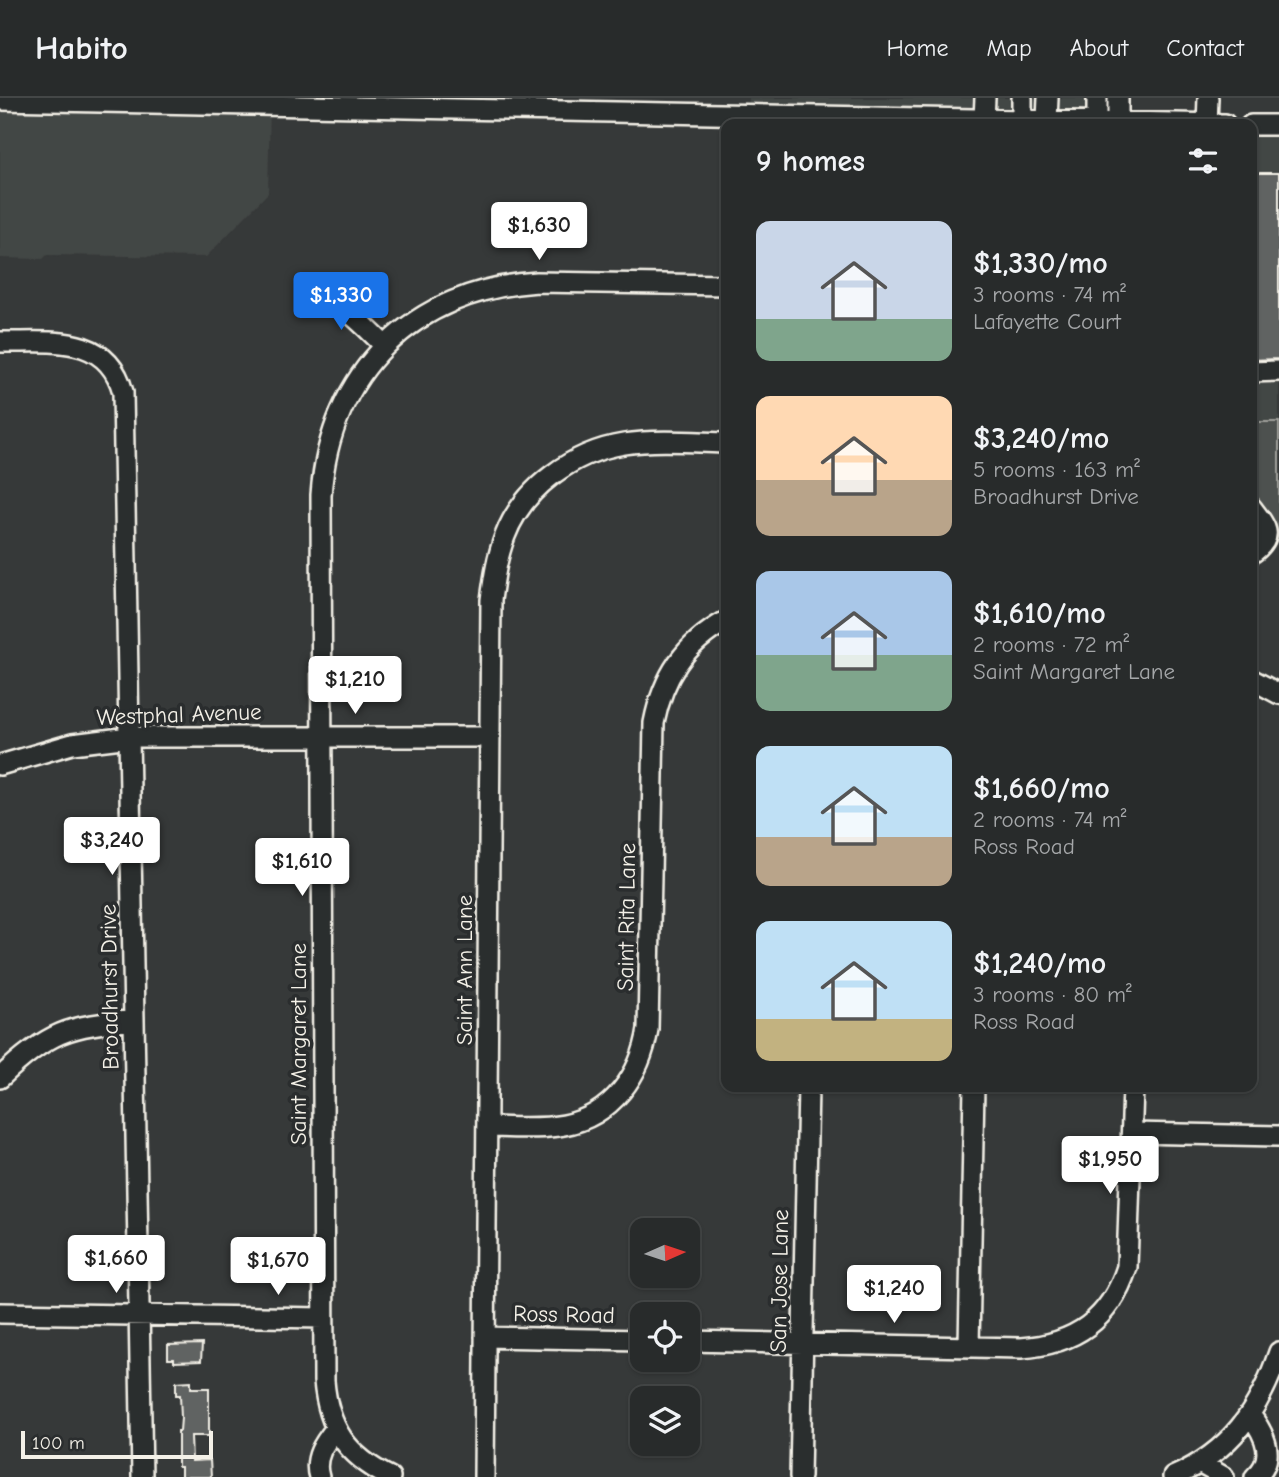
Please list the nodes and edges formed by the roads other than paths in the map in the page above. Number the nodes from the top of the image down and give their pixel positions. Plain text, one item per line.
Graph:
1 (985, 98) edge
2 (1022, 98) edge
3 (1048, 98) edge
4 (1097, 98) edge
5 (1118, 98) edge
6 (1208, 98) edge
7 (0, 100) edge
8 (67, 100) edge
9 (331, 102) edge
10 (401, 103) edge
11 (660, 106) edge
12 (863, 119) edge
13 (984, 119) edge
14 (1022, 119) edge
15 (1047, 119) edge
16 (1097, 119) edge
17 (1118, 119) edge
18 (1207, 119) edge
19 (1257, 125) edge
20 (1279, 125) edge
21 (721, 285) edge
22 (310, 293) dead end
23 (0, 342) edge
24 (385, 346) junction
25 (1279, 371) edge
26 (1257, 372) edge
27 (721, 443) edge
28 (1257, 515) edge
29 (1257, 549) edge
30 (721, 624) edge
31 (1257, 682) edge
32 (1279, 694) edge
33 (322, 736) junction
34 (130, 737) junction
35 (490, 737) junction
36 (0, 765) edge
37 (134, 1021) junction
38 (0, 1078) edge
39 (808, 1092) edge
40 (974, 1092) edge
41 (1133, 1092) edge
42 (487, 1127) junction
43 (1132, 1133) junction
44 (1279, 1136) edge
45 (0, 1313) edge
46 (140, 1315) junction
47 (323, 1318) junction
48 (485, 1337) junction
49 (630, 1340) edge
50 (700, 1341) edge
51 (802, 1343) junction
52 (969, 1346) junction
53 (1279, 1352) edge
54 (1251, 1416) junction
55 (336, 1428) junction
56 (1201, 1464) junction
57 (380, 1475) edge
58 (142, 1477) edge
59 (319, 1477) edge
60 (484, 1477) edge
61 (800, 1477) edge
62 (1173, 1477) edge
63 (1224, 1477) edge
64 (1255, 1477) edge

1 - 13 street
2 - 14 street
3 - 15 street
4 - 16 street
5 - 17 street
6 - 18 street
7 - 8 street
8 - 9 street
9 - 10 street
10 - 11 street
11 - 12 street
19 - 20 street
21 - 24 street, Saint Margaret Lane
22 - 24 street
23 - 34 street, Broadhurst Drive
24 - 33 street, Saint Margaret Lane
25 - 26 street
27 - 35 street, Saint Ann Lane
28 - 29 street
30 - 42 street, Saint Rita Lane
31 - 32 street
33 - 34 street, Westphal Avenue
33 - 35 street, Westphal Avenue
33 - 47 street, Saint Margaret Lane
34 - 36 street, Westphal Avenue
34 - 37 street, Broadhurst Drive
35 - 42 street, Saint Ann Lane
37 - 38 street
37 - 46 street, Broadhurst Drive
39 - 51 street, San Jose Lane
40 - 52 street
41 - 43 street
42 - 48 street, Saint Ann Lane
43 - 44 street
43 - 52 street
45 - 46 street
46 - 47 street
46 - 58 street, Broadhurst Drive
47 - 55 street, Saint Margaret Lane
48 - 49 street, Ross Road
48 - 60 street, Saint Ann Lane
50 - 51 street
51 - 52 street
51 - 61 street, San Jose Lane
53 - 54 street
54 - 56 street
54 - 64 street
55 - 57 street, Saint Margaret Lane
55 - 59 street
56 - 62 street
56 - 63 street

